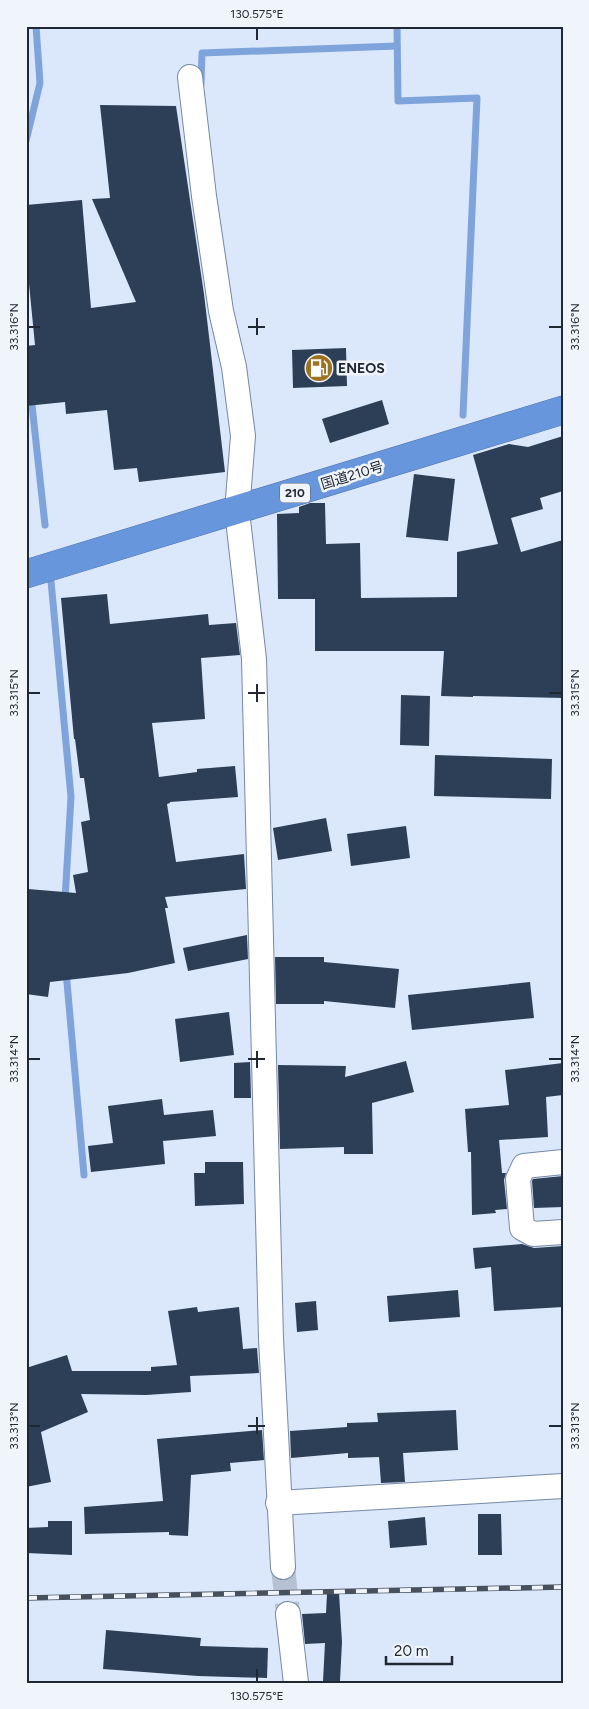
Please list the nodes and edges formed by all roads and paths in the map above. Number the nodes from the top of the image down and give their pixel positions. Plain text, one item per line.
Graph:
1 (190, 77) dead end
2 (563, 410) edge
3 (237, 511) junction
4 (26, 574) edge
5 (563, 1162) edge
6 (563, 1232) edge
7 (563, 1486) edge
8 (278, 1503) junction
9 (282, 1567) tunnel mouth
10 (288, 1614) tunnel mouth
11 (296, 1683) edge

1 - 3 street
2 - 3 highway, 国道210号 / 210
3 - 4 highway, 国道210号 / 210
3 - 8 street
5 - 6 street
7 - 8 street
8 - 9 street
10 - 11 street

